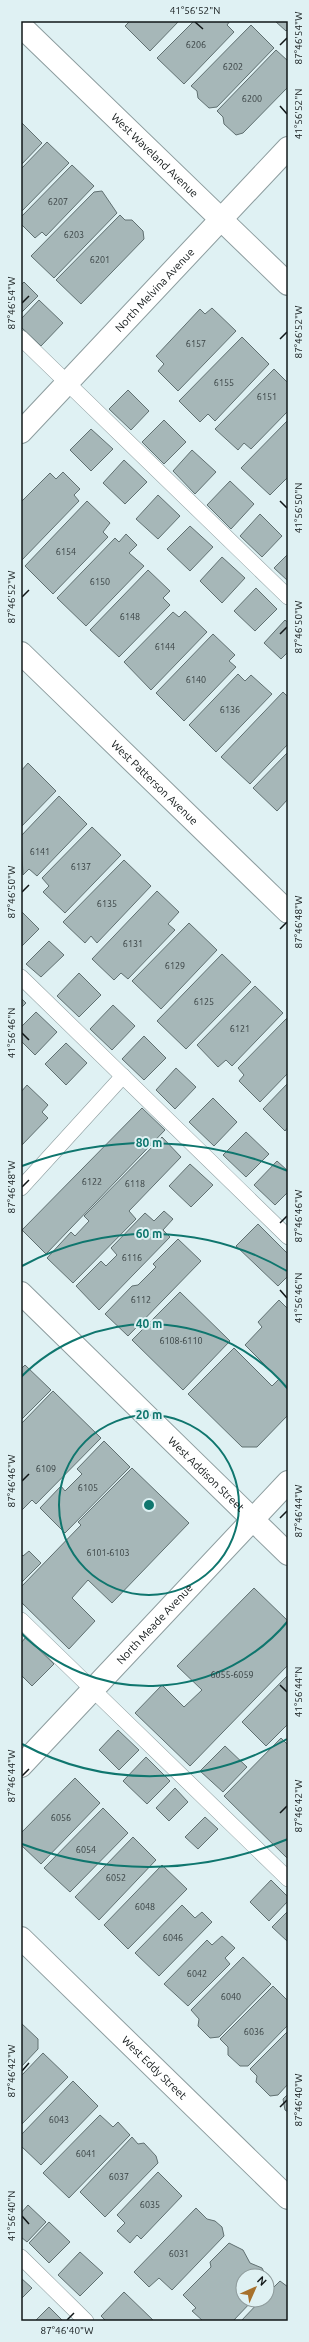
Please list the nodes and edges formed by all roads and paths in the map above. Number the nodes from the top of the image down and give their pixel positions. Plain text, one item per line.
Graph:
1 (21, 26) edge
2 (288, 148) edge
3 (221, 220) junction
4 (288, 284) edge
5 (21, 338) edge
6 (67, 383) junction
7 (21, 432) edge
8 (288, 597) edge
9 (21, 653) edge
10 (288, 912) edge
11 (21, 978) edge
12 (123, 1076) junction
13 (21, 1188) edge
14 (288, 1237) edge
15 (21, 1293) edge
16 (288, 1482) edge
17 (253, 1519) junction
18 (288, 1554) edge
19 (21, 1620) edge
20 (93, 1690) junction
21 (21, 1766) edge
22 (288, 1879) edge
23 (21, 1938) edge
24 (288, 2198) edge
25 (21, 2258) edge
26 (86, 2321) edge

1 - 3 street, West Waveland Avenue
2 - 3 street, North Melvina Avenue
3 - 4 street, West Waveland Avenue
3 - 6 street, North Melvina Avenue
5 - 6 lane
6 - 7 street, North Melvina Avenue
6 - 8 lane
9 - 10 street, West Patterson Avenue
11 - 12 lane
12 - 13 lane
12 - 14 lane
15 - 17 street, West Addison Street
16 - 17 street, North Meade Avenue
17 - 18 street, West Addison Street
17 - 20 street, North Meade Avenue
19 - 20 lane
20 - 21 street, North Meade Avenue
20 - 22 lane
23 - 24 street, West Eddy Street
25 - 26 lane

